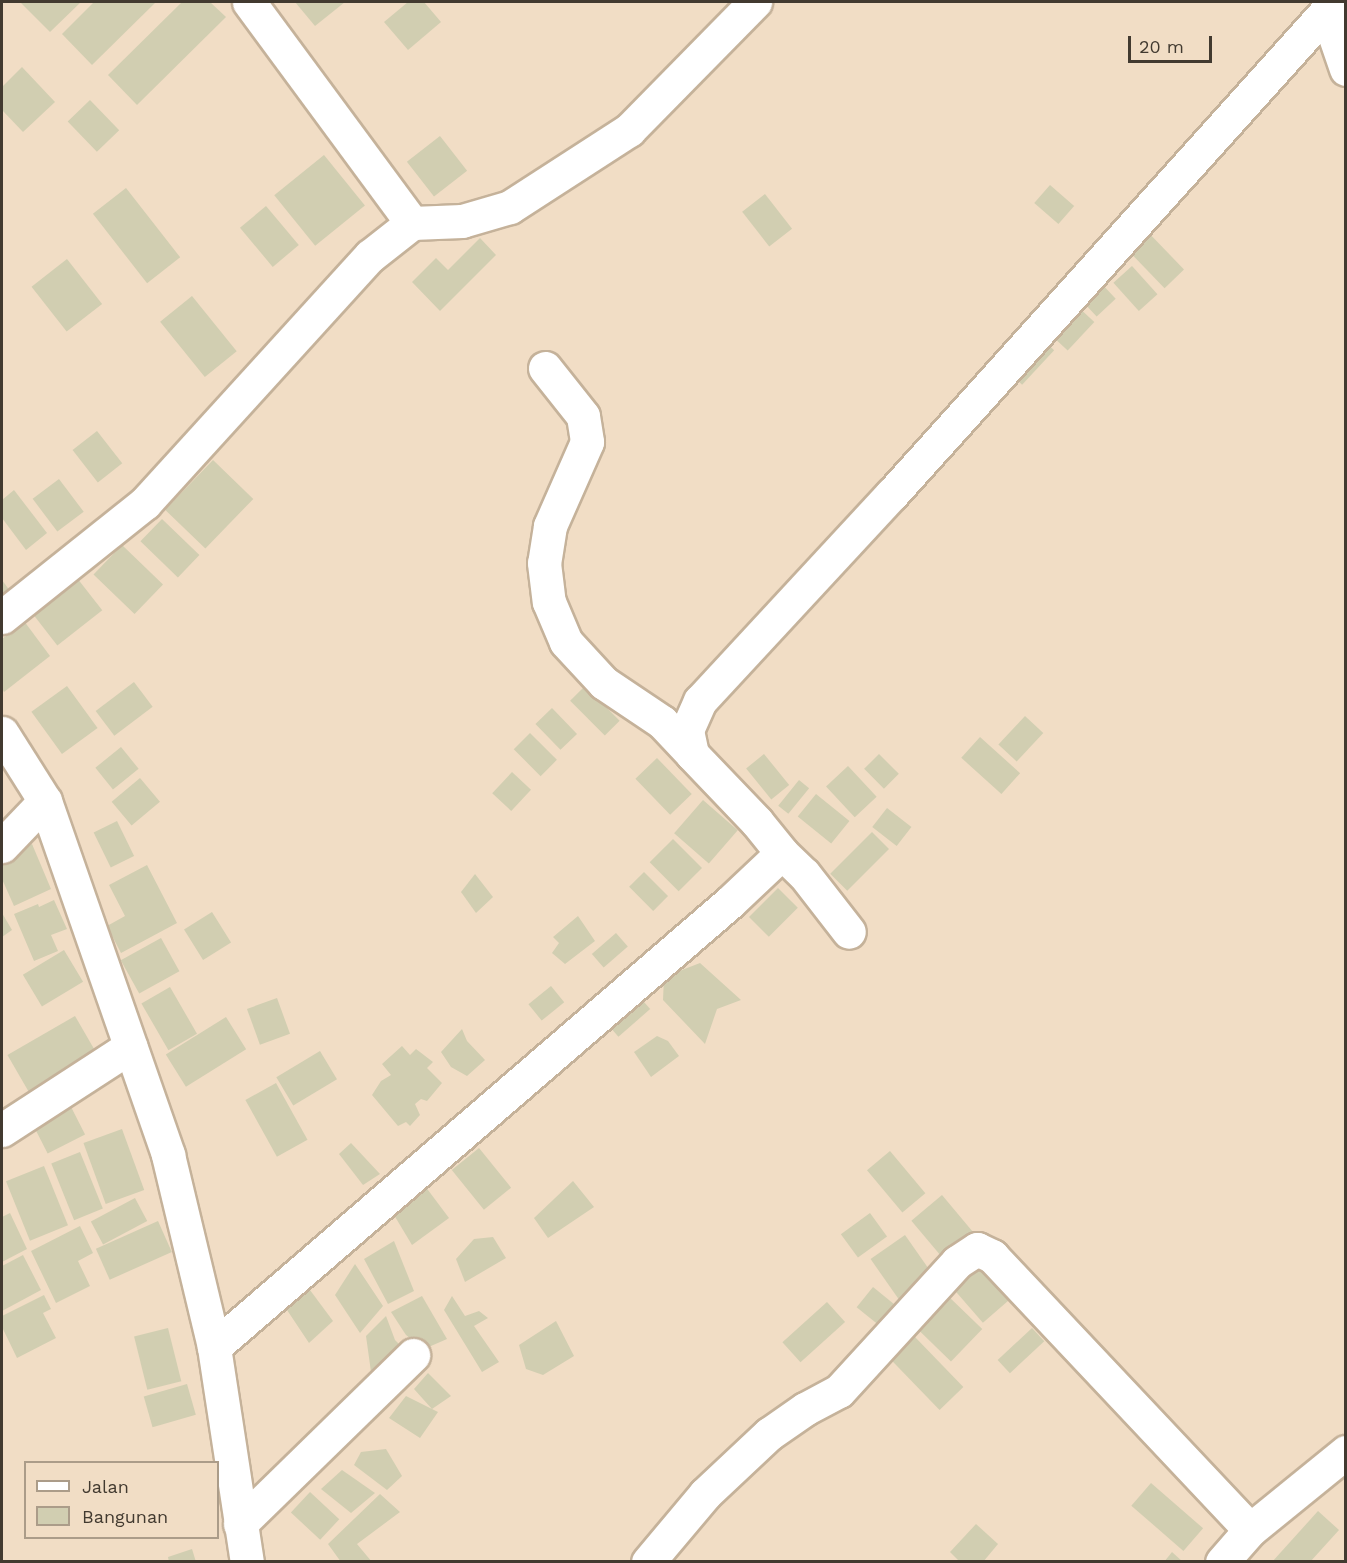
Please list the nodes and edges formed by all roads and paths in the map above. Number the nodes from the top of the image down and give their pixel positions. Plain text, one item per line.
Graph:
1 (249, 2) edge
2 (754, 2) edge
3 (1336, 2) edge
4 (1346, 69) edge
5 (412, 223) junction
6 (545, 368) dead end
7 (2, 617) edge
8 (2, 733) edge
9 (692, 754) junction
10 (45, 801) junction
11 (2, 846) edge
12 (782, 853) junction
13 (849, 932) dead end
14 (130, 1047) junction
15 (2, 1130) edge
16 (214, 1347) junction
17 (413, 1355) dead end
18 (1346, 1452) edge
19 (240, 1524) junction
20 (1250, 1530) junction
21 (247, 1562) edge
22 (648, 1562) edge
23 (1222, 1562) edge

1 - 5 street
2 - 5 street
3 - 4 street
3 - 9 street
5 - 7 street
6 - 9 street
8 - 10 street
9 - 12 street
10 - 11 street
10 - 14 street
12 - 13 street
12 - 16 street
14 - 15 street
14 - 16 street
16 - 19 street
17 - 19 street
18 - 20 street
19 - 21 street
20 - 22 street
20 - 23 street

